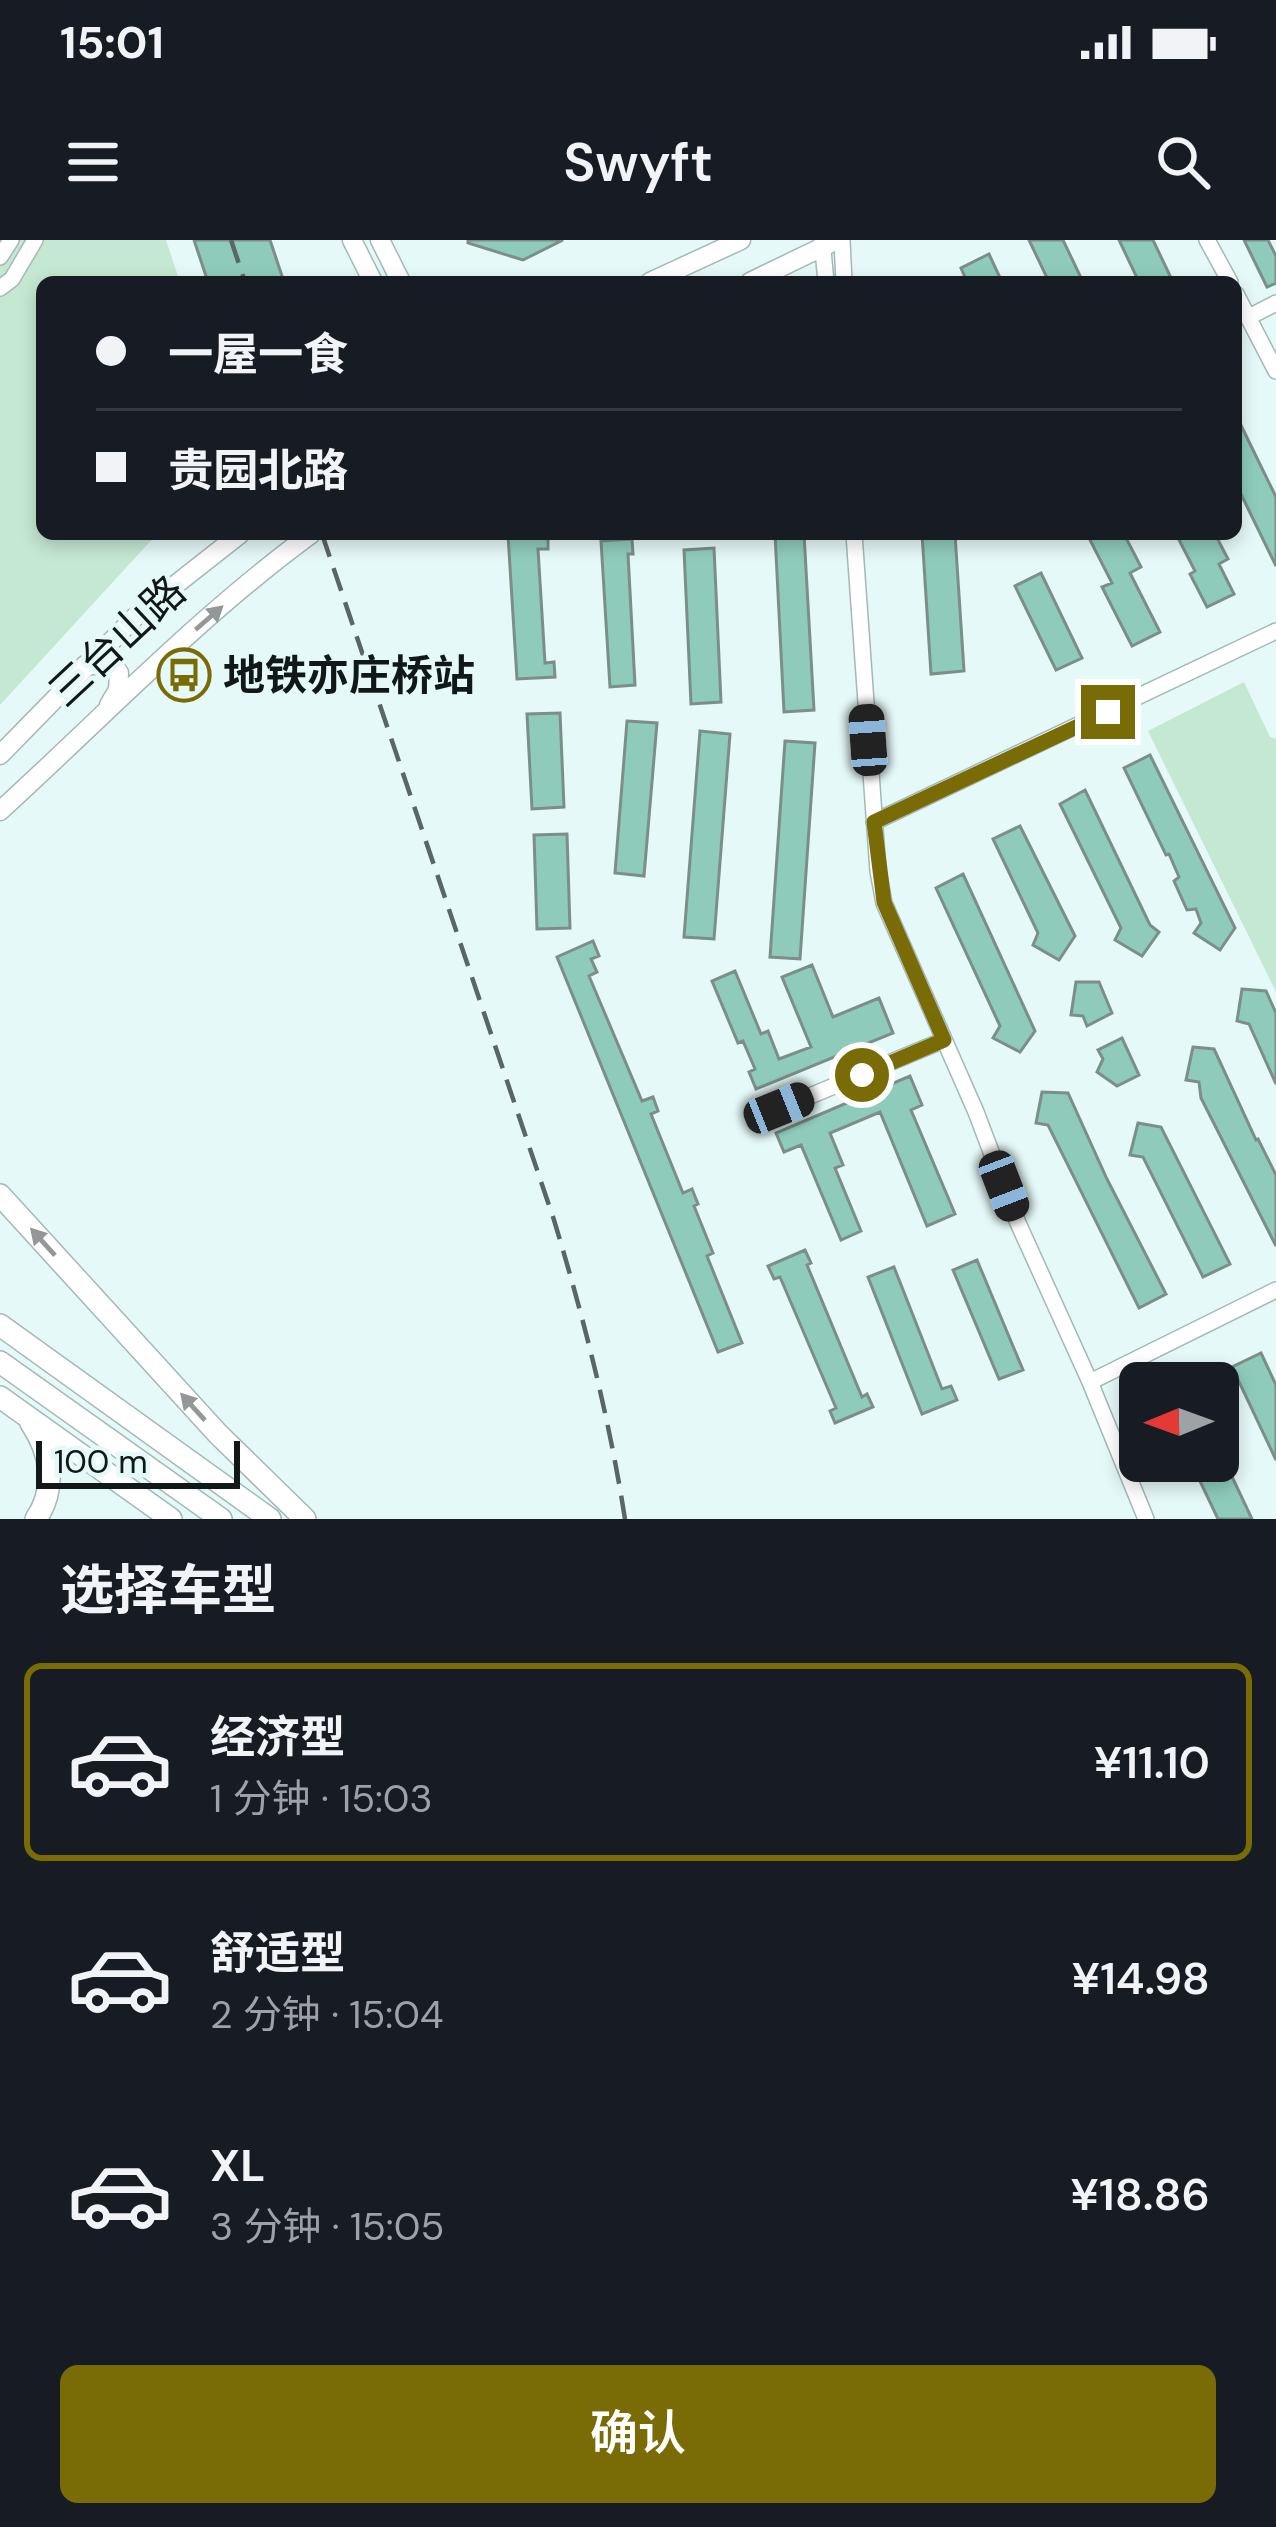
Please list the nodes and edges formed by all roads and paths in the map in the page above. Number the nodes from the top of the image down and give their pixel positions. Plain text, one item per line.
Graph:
1 (11, 240) edge
2 (35, 240) edge
3 (352, 240) edge
4 (380, 240) edge
5 (741, 240) edge
6 (1207, 240) edge
7 (831, 241) edge
8 (0, 257) edge
9 (370, 276) edge
10 (398, 276) edge
11 (663, 276) edge
12 (762, 276) edge
13 (827, 276) edge
14 (842, 276) edge
15 (1227, 276) edge
16 (0, 288) edge
17 (1276, 303) edge
18 (1242, 304) edge
19 (1249, 317) junction
20 (1276, 371) edge
21 (232, 540) edge
22 (303, 540) edge
23 (854, 540) edge
24 (1276, 631) edge
25 (86, 665) junction
26 (100, 719) junction
27 (0, 755) edge
28 (0, 811) edge
29 (874, 822) junction
30 (944, 1040) junction
31 (779, 1108) dead end
32 (0, 1195) edge
33 (1276, 1290) edge
34 (0, 1325) edge
35 (0, 1362) edge
36 (1090, 1382) junction
37 (2, 1398) edge
38 (28, 1417) junction
39 (36, 1519) edge
40 (172, 1519) edge
41 (221, 1519) edge
42 (270, 1519) edge
43 (305, 1519) edge
44 (1146, 1519) edge

1 - 8 street
2 - 16 street
3 - 9 main road
4 - 10 main road
5 - 11 main road
6 - 15 street
7 - 12 main road
7 - 13 street
7 - 14 street
17 - 19 street
18 - 19 street
19 - 20 street
21 - 25 main road, 三台山路
26 -> 22 main road, 三台山路
23 - 29 street
24 - 29 street
25 - 26 main road
25 - 27 main road, 三台山路
26 - 28 main road, 三台山路
29 - 30 street
30 - 31 street
30 - 36 street
43 -> 32 highway
33 - 36 street
34 - 42 highway
35 - 41 highway
36 - 44 street
37 - 38 highway
38 - 39 highway
38 - 40 highway

